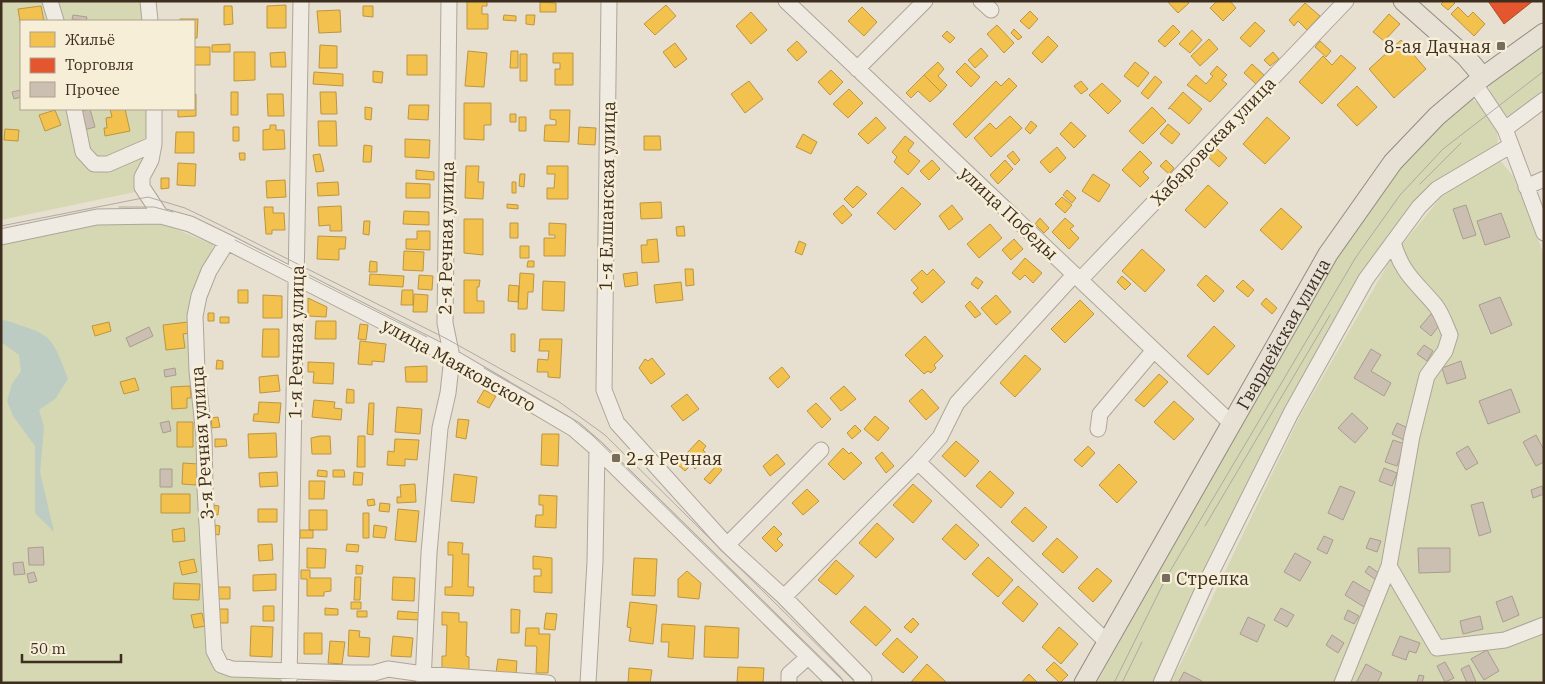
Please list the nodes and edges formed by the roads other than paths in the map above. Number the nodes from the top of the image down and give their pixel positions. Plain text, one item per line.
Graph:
1 (50, 1) edge
2 (148, 1) edge
3 (301, 1) edge
4 (449, 1) edge
5 (609, 1) edge
6 (786, 1) edge
7 (925, 1) edge
8 (1346, 1) edge
9 (1404, 1) edge
10 (56, 20) edge
11 (150, 20) edge
12 (1544, 33) edge
13 (857, 69) junction
14 (1479, 80) junction
15 (1544, 100) edge
16 (74, 110) edge
17 (154, 110) edge
18 (1505, 129) junction
19 (154, 144) junction
20 (1510, 146) junction
21 (1544, 179) edge
22 (1526, 187) junction
23 (161, 216) junction
24 (1544, 233) edge
25 (1, 237) edge
26 (227, 242) junction
27 (1393, 242) junction
28 (1077, 278) junction
29 (297, 279) junction
30 (1154, 350) junction
31 (452, 357) junction
32 (1232, 424) junction
33 (1098, 430) dead end
34 (597, 449) junction
35 (821, 450) dead end
36 (918, 462) junction
37 (727, 546) junction
38 (1389, 566) junction
39 (784, 597) junction
40 (1544, 625) edge
41 (1107, 642) junction
42 (808, 657) junction
43 (289, 677) edge
44 (423, 678) edge
45 (548, 683) edge
46 (588, 683) edge
47 (789, 683) edge
48 (835, 683) edge
49 (861, 683) edge
50 (1084, 683) edge
51 (1161, 683) edge
52 (1342, 683) edge

1 - 10 street
2 - 11 street
3 - 29 street, 1-я Речная улица
4 - 31 street, 2-я Речная улица
5 - 37 street, 1-я Елшанская улица
6 - 13 street, улица Победы
7 - 13 street
8 - 28 street, Хабаровская улица
9 - 14 main road
12 - 14 main road, Гвардейская улица
13 - 28 street, улица Победы
14 - 18 street
14 - 32 main road, Гвардейская улица
15 - 18 street
16 - 19 street
17 - 19 street
18 - 20 street
19 - 23 street
20 - 22 street
20 - 27 street
21 - 22 street
22 - 24 street
23 - 25 street, улица Маяковского
23 - 26 street, улица Маяковского
26 - 29 street, улица Маяковского
26 - 43 street, 3-я Речная улица
27 - 38 street
27 - 51 street
28 - 30 street, улица Победы
28 - 36 street, Хабаровская улица
29 - 31 street, улица Маяковского
29 - 43 street, 1-я Речная улица
30 - 32 street, улица Победы
30 - 33 street
31 - 34 street, улица Маяковского
31 - 44 street, 2-я Речная улица
32 - 41 main road, Гвардейская улица
34 - 42 street, улица Маяковского
34 - 46 street
35 - 37 street
36 - 39 street, Хабаровская улица
36 - 41 street
37 - 39 street
38 - 40 street
38 - 52 street
39 - 49 street
41 - 50 main road, Гвардейская улица
42 - 47 street
42 - 48 street, улица Маяковского
43 - 44 street
44 - 45 street

